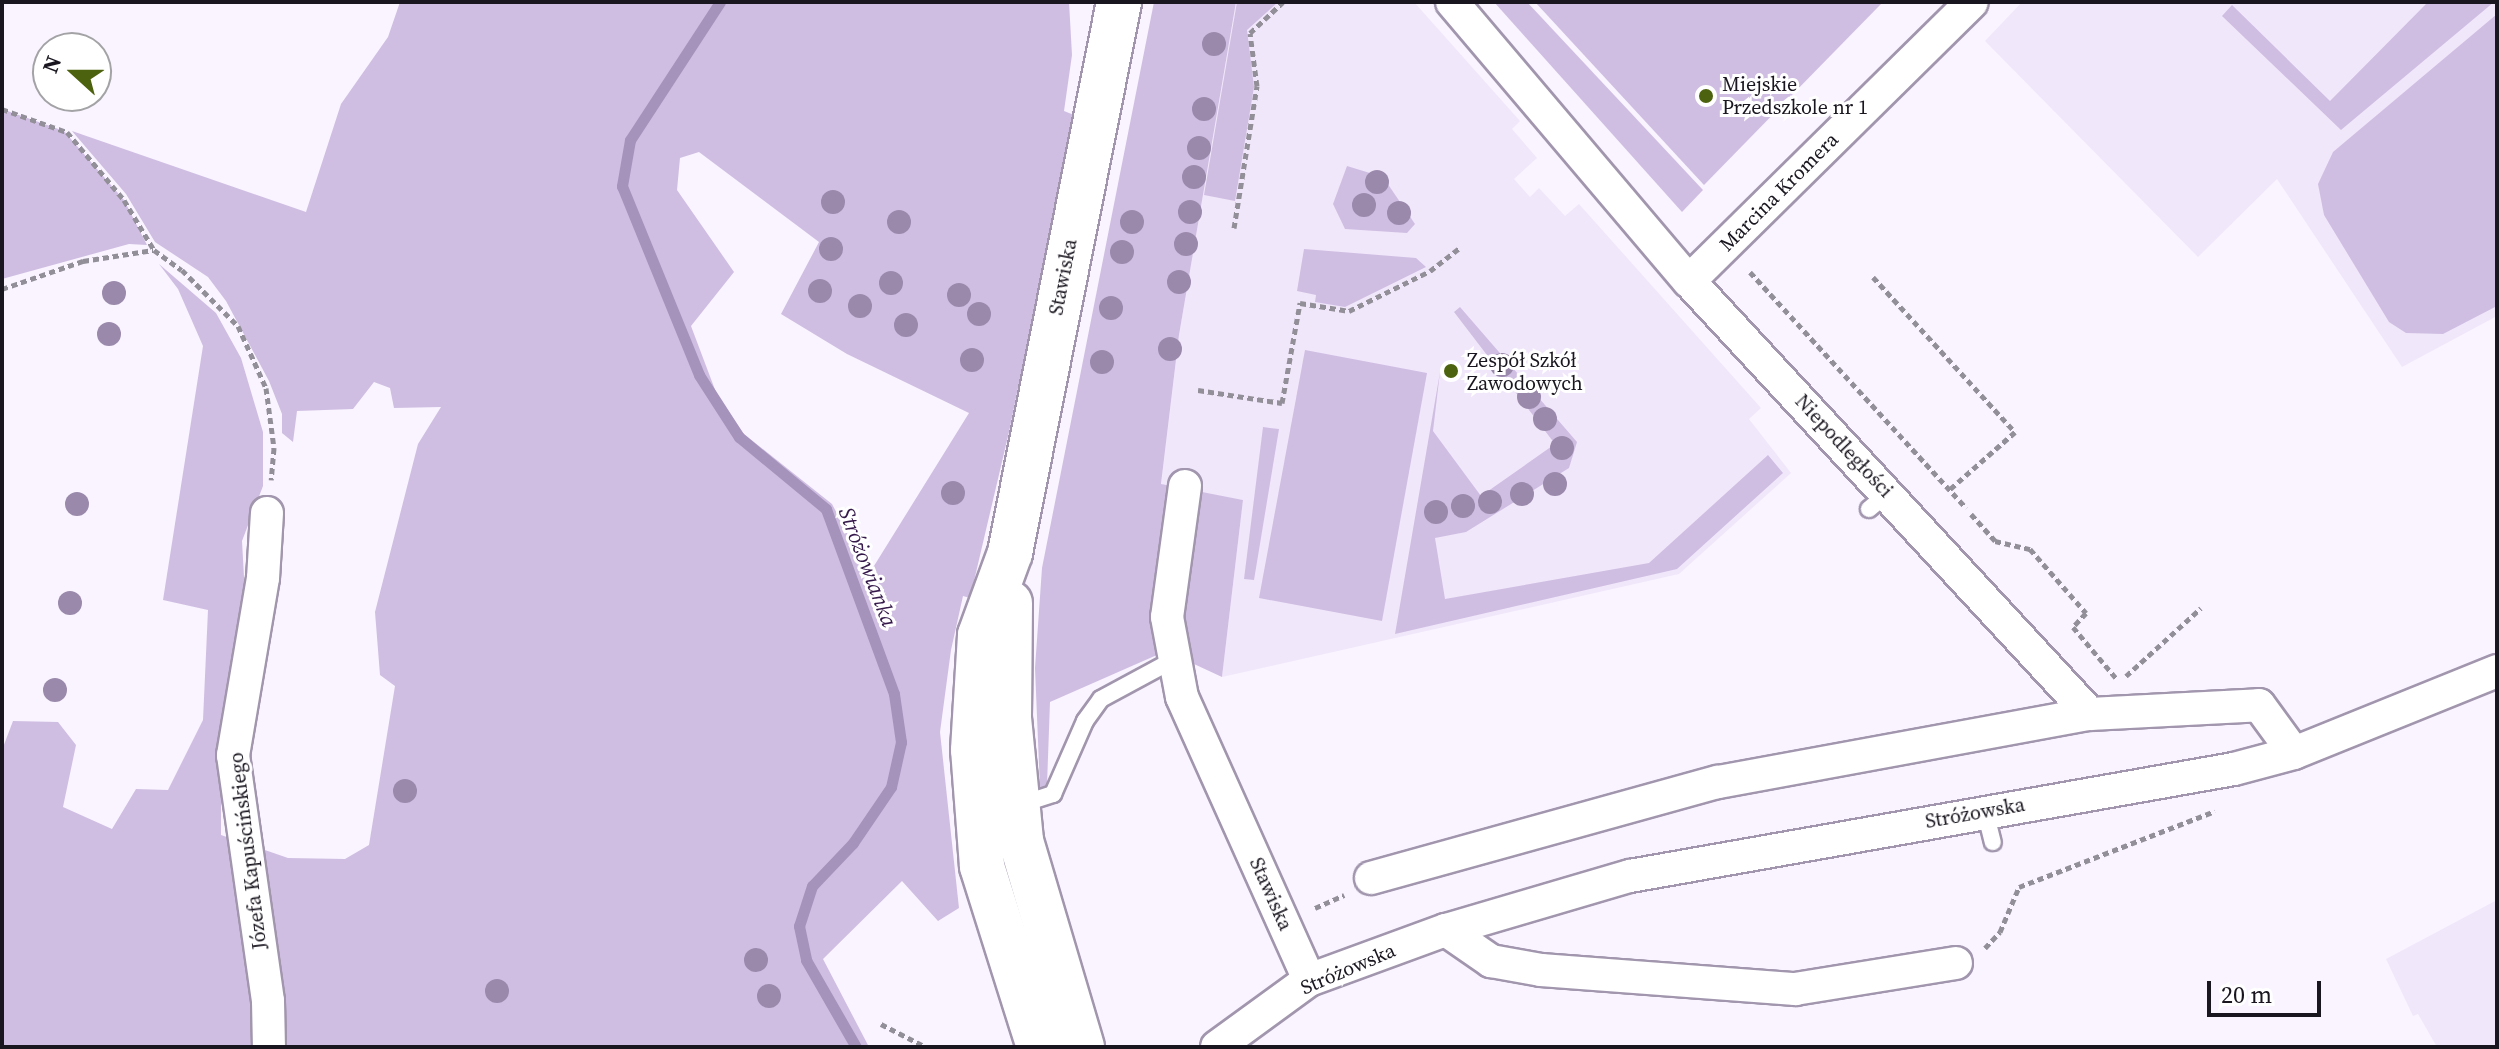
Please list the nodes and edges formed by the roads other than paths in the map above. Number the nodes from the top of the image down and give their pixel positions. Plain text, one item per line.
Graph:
1 (1119, 2) edge
2 (1452, 2) edge
3 (1972, 2) edge
4 (1689, 281) junction
5 (1185, 486) dead end
6 (267, 513) road end
7 (1010, 553) junction
8 (1175, 659) junction
9 (2497, 671) edge
10 (2090, 714) junction
11 (2294, 753) junction
12 (1017, 805) junction
13 (1364, 884) road end
14 (1446, 930) junction
15 (1956, 963) dead end
16 (1309, 980) junction
17 (269, 1047) edge
18 (1039, 1047) edge
19 (1082, 1047) edge
20 (1217, 1047) edge

1 - 7 main road, Stawiska
2 - 4 street, Niepodległości
3 - 4 street, Marcina Kromera
4 - 10 street, Niepodległości
5 - 8 street, Stawiska
6 - 17 street, Józefa Kapuścińskiego
7 - 12 main road, Stawiska
7 - 18 main road, Stawiska
8 - 12 lane
8 - 16 street, Stawiska
9 - 11 street, Stróżowska
10 - 11 street
10 - 13 street
11 - 14 street, Stróżowska
12 - 19 main road, Stawiska
14 - 15 street
14 - 16 street, Stróżowska
16 - 20 street, Stróżowska

